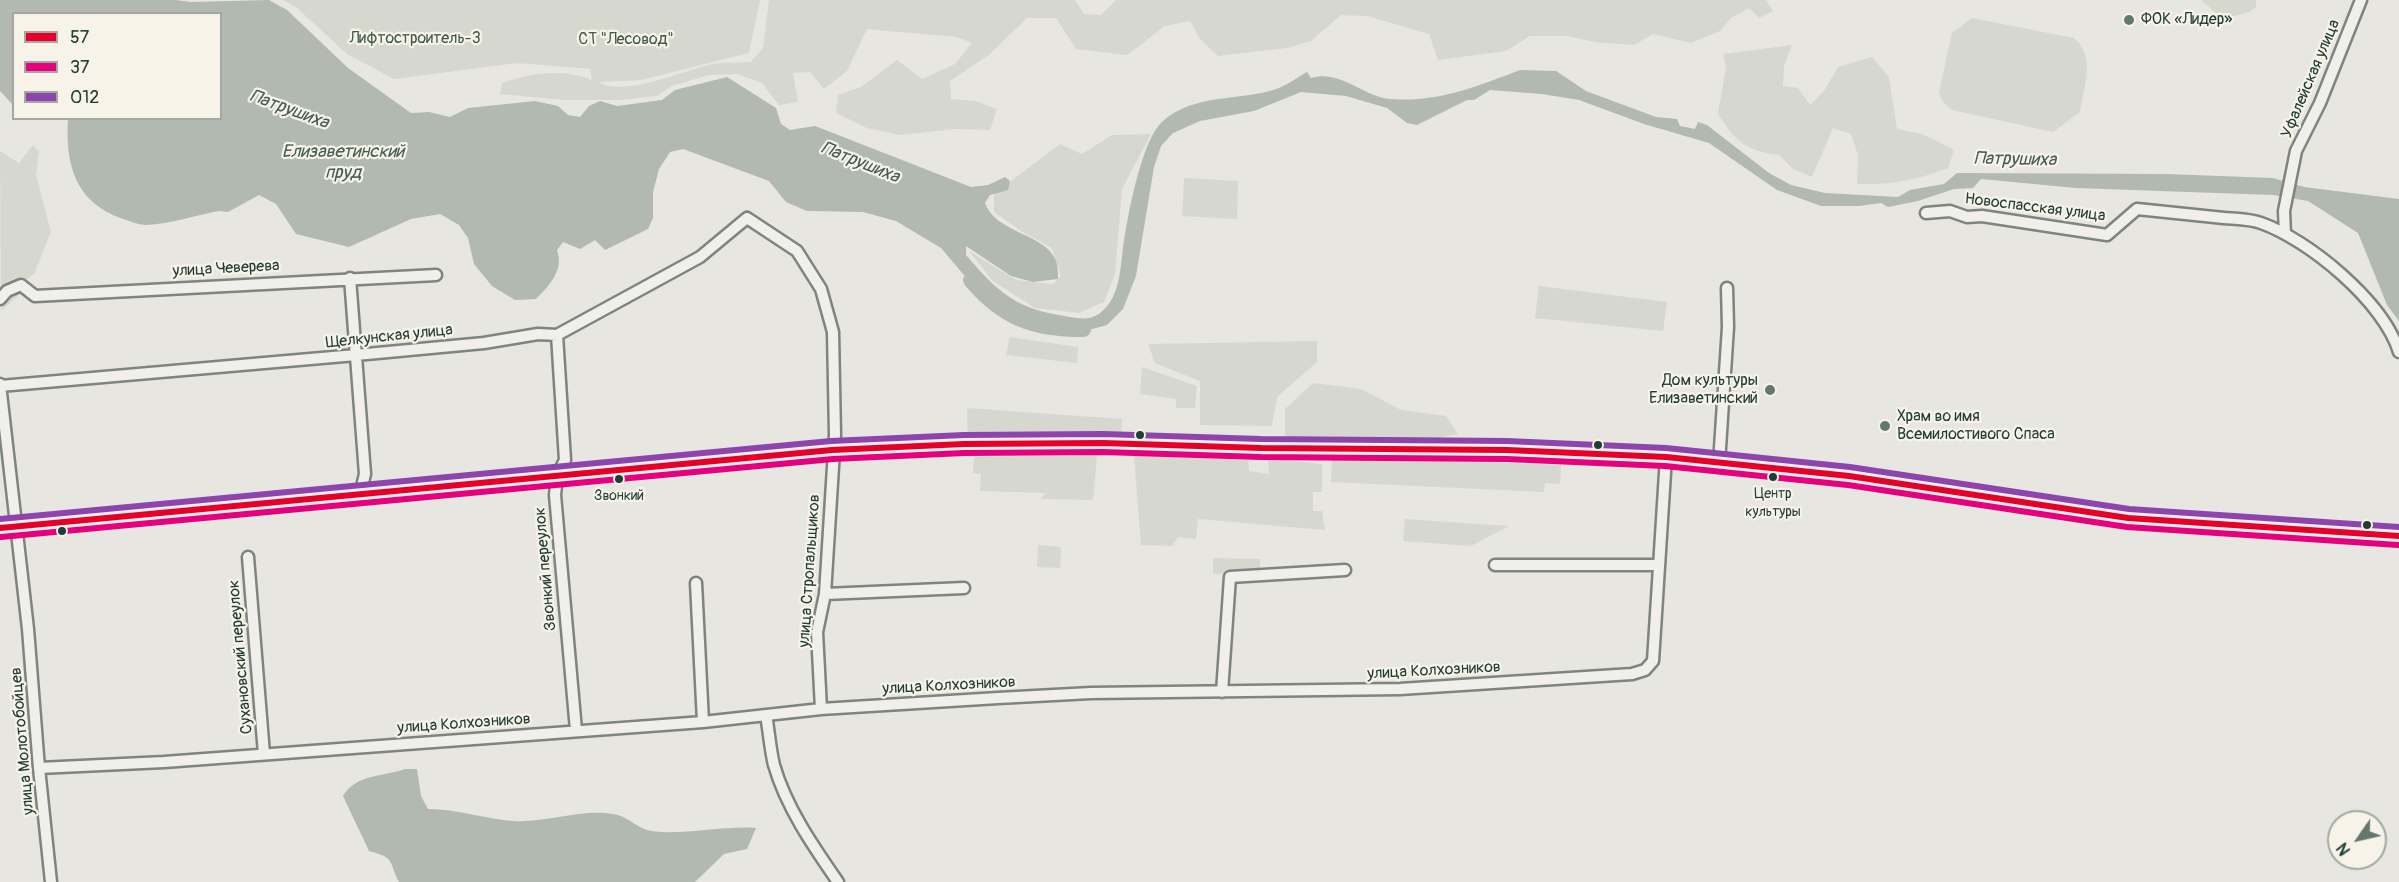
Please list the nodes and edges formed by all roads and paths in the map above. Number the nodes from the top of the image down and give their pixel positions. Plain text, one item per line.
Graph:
1 (2361, 0) edge
2 (1926, 213) dead end
3 (747, 218) joint
4 (2285, 234) junction
5 (436, 275) dead end
6 (350, 278) junction
7 (1727, 288) dead end
8 (0, 299) edge
9 (557, 335) junction
10 (2399, 351) edge
11 (356, 355) junction
12 (0, 385) edge
13 (832, 450) junction
14 (1666, 457) junction
15 (1719, 463) junction
16 (556, 476) junction
17 (360, 495) junction
18 (17, 526) junction
19 (0, 528) edge
20 (2399, 536) edge
21 (248, 557) dead end
22 (1659, 565) junction
23 (1495, 566) dead end
24 (1345, 570) dead end
25 (696, 583) dead end
26 (964, 588) dead end
27 (825, 594) junction
28 (1222, 692) junction
29 (821, 709) junction
30 (766, 715) junction
31 (703, 722) junction
32 (576, 730) junction
33 (264, 754) junction
34 (39, 768) junction
35 (51, 882) edge
36 (838, 882) edge

1 - 4 street, Уфалейская улица
2 - 4 street, Новоспасская улица
3 - 9 street, Щелкунская улица
3 - 13 street, улица Стропальщиков
4 - 10 street, Новоспасская улица
5 - 6 street, улица Чеверева
6 - 8 street, улица Чеверева
6 - 11 street
7 - 15 street
9 - 11 street, Щелкунская улица
9 - 16 street, Звонкий переулок
11 - 12 street, Щелкунская улица
11 - 17 street
12 - 18 street, улица Молотобойцев
13 - 14 main road
13 - 16 main road
13 - 27 street, улица Стропальщиков
14 - 15 main road
14 - 22 street, улица Колхозников
15 - 20 main road
16 - 17 main road
16 - 32 street, Звонкий переулок
17 - 18 main road
18 - 19 main road
18 - 34 street, улица Молотобойцев
21 - 33 street, Сухановский переулок
22 - 23 street
22 - 28 street, улица Колхозников
24 - 28 street
25 - 31 street
26 - 27 street
27 - 29 street, улица Стропальщиков
28 - 29 street, улица Колхозников
29 - 30 street, улица Колхозников
30 - 31 street, улица Колхозников
30 - 36 street
31 - 32 street, улица Колхозников
32 - 33 street, улица Колхозников
33 - 34 street, улица Колхозников
34 - 35 street, улица Молотобойцев

